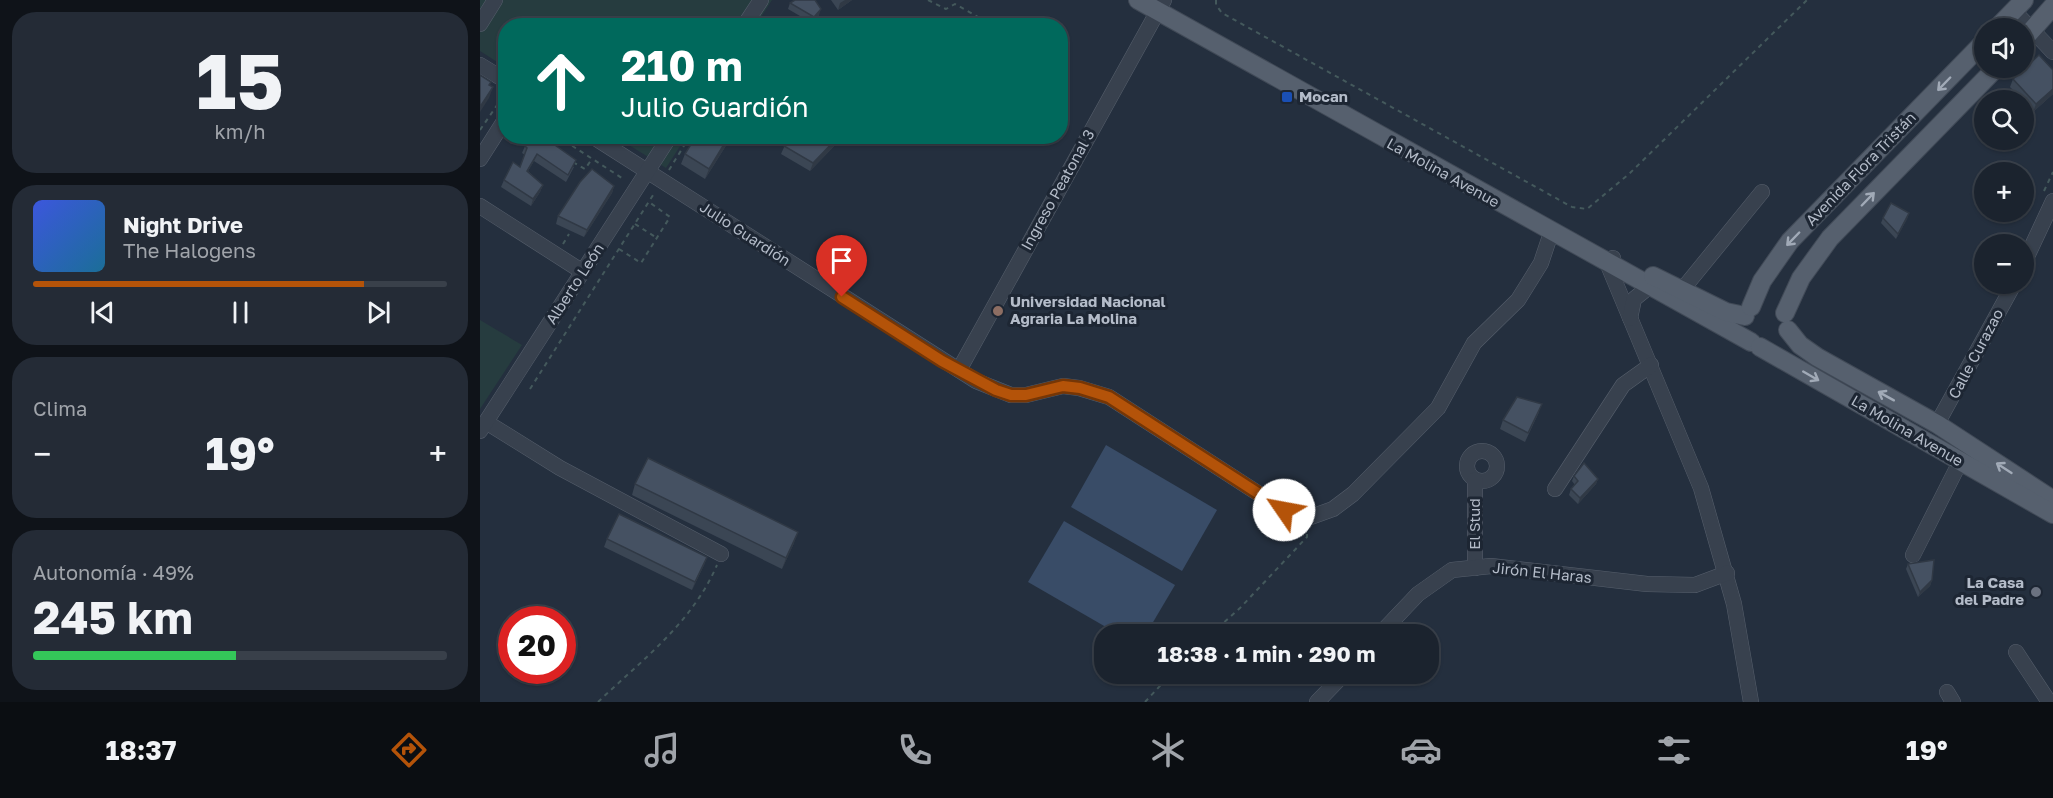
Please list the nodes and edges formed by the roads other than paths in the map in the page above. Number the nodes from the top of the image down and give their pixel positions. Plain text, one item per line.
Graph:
1 (495, 0) edge
2 (761, 0) edge
3 (1138, 0) edge
4 (1161, 3) edge
5 (2019, 5) edge
6 (2053, 6) edge
7 (749, 18) edge
8 (2007, 18) edge
9 (480, 24) edge
10 (2034, 27) edge
11 (2034, 38) edge
12 (2053, 51) edge
13 (1974, 52) edge
14 (480, 65) edge
15 (498, 76) edge
16 (1986, 78) edge
17 (498, 131) edge
18 (605, 144) edge
19 (665, 144) edge
20 (480, 159) edge
21 (647, 171) junction
22 (1762, 192) dead end
23 (2053, 201) edge
24 (480, 206) edge
25 (1551, 233) junction
26 (2034, 242) edge
27 (1613, 261) junction
28 (583, 272) junction
29 (1649, 287) junction
30 (1682, 290) junction
31 (2008, 294) edge
32 (1748, 311) junction
33 (1786, 321) junction
34 (1631, 324) junction
35 (1756, 345) junction
36 (1651, 365) junction
37 (959, 370) junction
38 (1937, 424) junction
39 (483, 427) edge
40 (1960, 462) junction
41 (1475, 480) dead end
42 (1555, 489) dead end
43 (2053, 500) edge
44 (2053, 514) edge
45 (721, 554) road end
46 (1913, 555) dead end
47 (1475, 568) junction
48 (1726, 573) junction
49 (1390, 624) edge
50 (2016, 652) dead end
51 (1334, 684) edge
52 (1317, 702) edge
53 (1751, 702) edge
54 (2049, 702) edge

1 - 9 street
2 - 7 street
3 - 4 main road, La Molina Avenue
4 - 25 main road, La Molina Avenue
4 - 27 main road, La Molina Avenue
4 - 37 street, Ingreso Peatonal 3
5 - 8 main road
6 - 10 main road
11 - 12 street
13 -> 32 main road, Avenida Flora Tristán
14 - 15 street
33 -> 16 main road, Avenida Flora Tristán
17 - 20 street
18 - 21 street, Julio Guardión
19 - 21 street, Alberto León
21 - 28 street, Alberto León
21 - 37 street, Julio Guardión
22 - 30 street
23 - 26 street
24 - 28 street
25 - 27 main road, La Molina Avenue
25 - 37 street, Julio Guardión
27 - 29 main road, La Molina Avenue
27 - 30 main road, La Molina Avenue
27 - 34 street
28 - 39 street, Alberto León
29 - 34 street
29 - 35 main road, La Molina Avenue
30 - 32 main road, La Molina Avenue
31 - 38 street, Calle Curazao
32 - 33 main road
32 - 35 main road
33 - 35 main road
38 -> 33 main road, La Molina Avenue
34 - 36 street
35 -> 40 main road, La Molina Avenue
36 - 42 street
36 - 48 street
43 -> 38 main road, La Molina Avenue
39 - 45 street
40 - 44 main road, La Molina Avenue
40 - 46 street
41 - 47 street, El Stud
47 - 48 street, Jirón El Haras
47 - 49 street, Jirón El Haras
48 - 53 street
50 - 54 street
51 - 52 street

